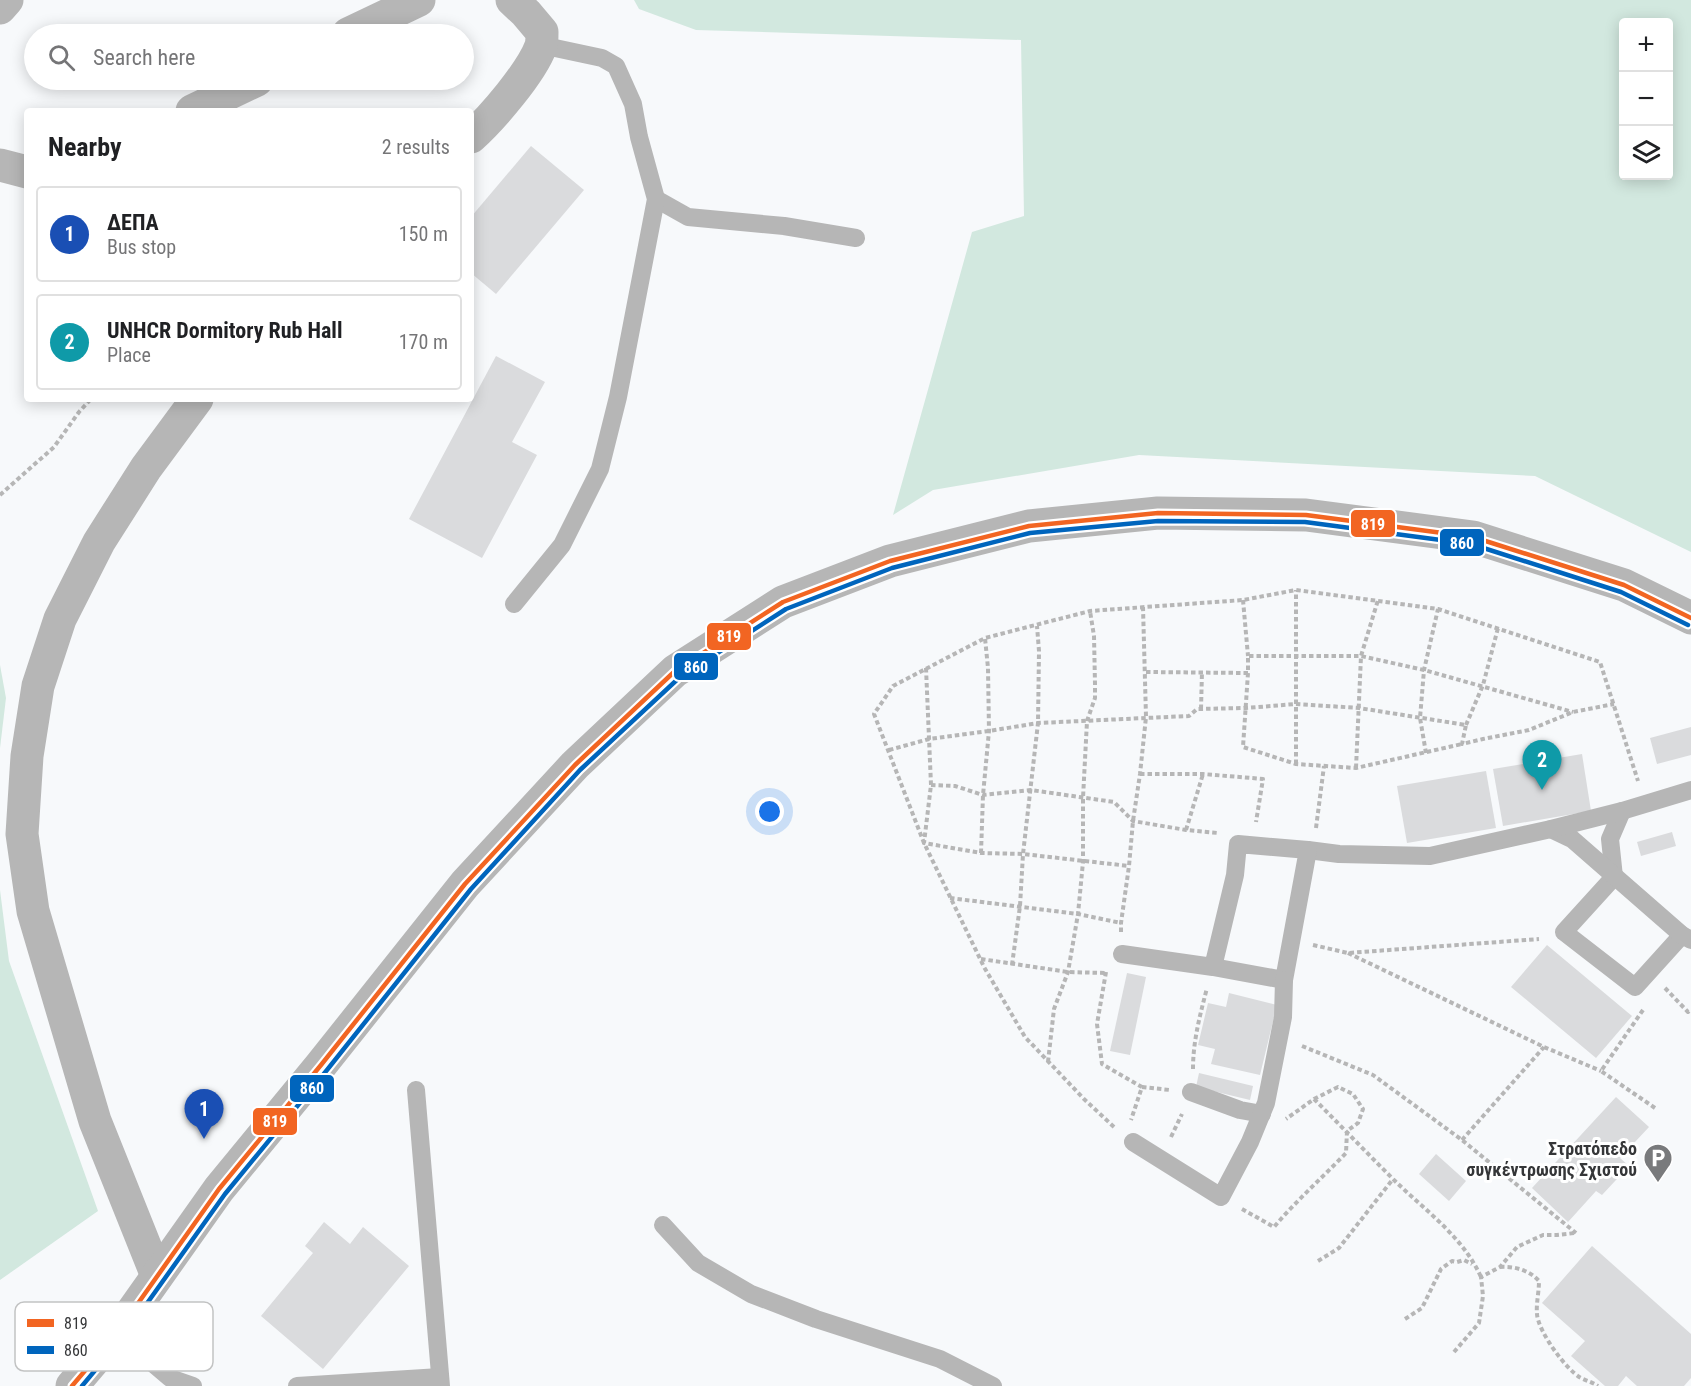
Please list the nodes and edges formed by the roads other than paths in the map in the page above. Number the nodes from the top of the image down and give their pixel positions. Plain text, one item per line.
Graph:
1 (7, 0) edge
2 (419, 0) edge
3 (512, 0) edge
4 (0, 8) edge
5 (369, 24) edge
6 (541, 45) junction
7 (237, 90) edge
8 (198, 108) edge
9 (474, 134) edge
10 (0, 165) edge
11 (24, 171) edge
12 (656, 199) junction
13 (855, 238) dead end
14 (195, 402) edge
15 (514, 604) dead end
16 (1691, 618) edge
17 (1691, 790) edge
18 (1622, 811) junction
19 (1551, 829) junction
20 (1308, 850) junction
21 (1614, 877) junction
22 (1687, 937) edge
23 (1122, 954) road end
24 (1213, 967) junction
25 (1284, 980) junction
26 (416, 1090) dead end
27 (1191, 1092) road end
28 (1262, 1114) junction
29 (1133, 1142) road end
30 (663, 1225) dead end
31 (157, 1276) junction
32 (139, 1302) edge
33 (85, 1371) edge
34 (162, 1371) edge
35 (440, 1381) edge
36 (72, 1386) edge
37 (193, 1386) edge
38 (298, 1386) edge
39 (993, 1386) edge

1 - 4 street
2 - 5 street
3 - 6 street
6 - 9 street
6 - 12 lane
7 - 8 street
10 - 11 street
12 - 13 lane
12 - 15 lane
14 - 31 street
16 - 31 street
17 - 18 lane
18 - 19 lane
18 - 21 lane
19 - 20 lane
19 - 21 lane
20 - 24 lane
20 - 25 lane
21 - 22 lane
21 - 22 lane
23 - 24 lane
24 - 25 lane
25 - 28 lane
26 - 35 lane
27 - 28 lane
28 - 29 lane
30 - 39 lane
31 - 32 street
33 - 36 street
34 - 37 lane
35 - 38 lane

